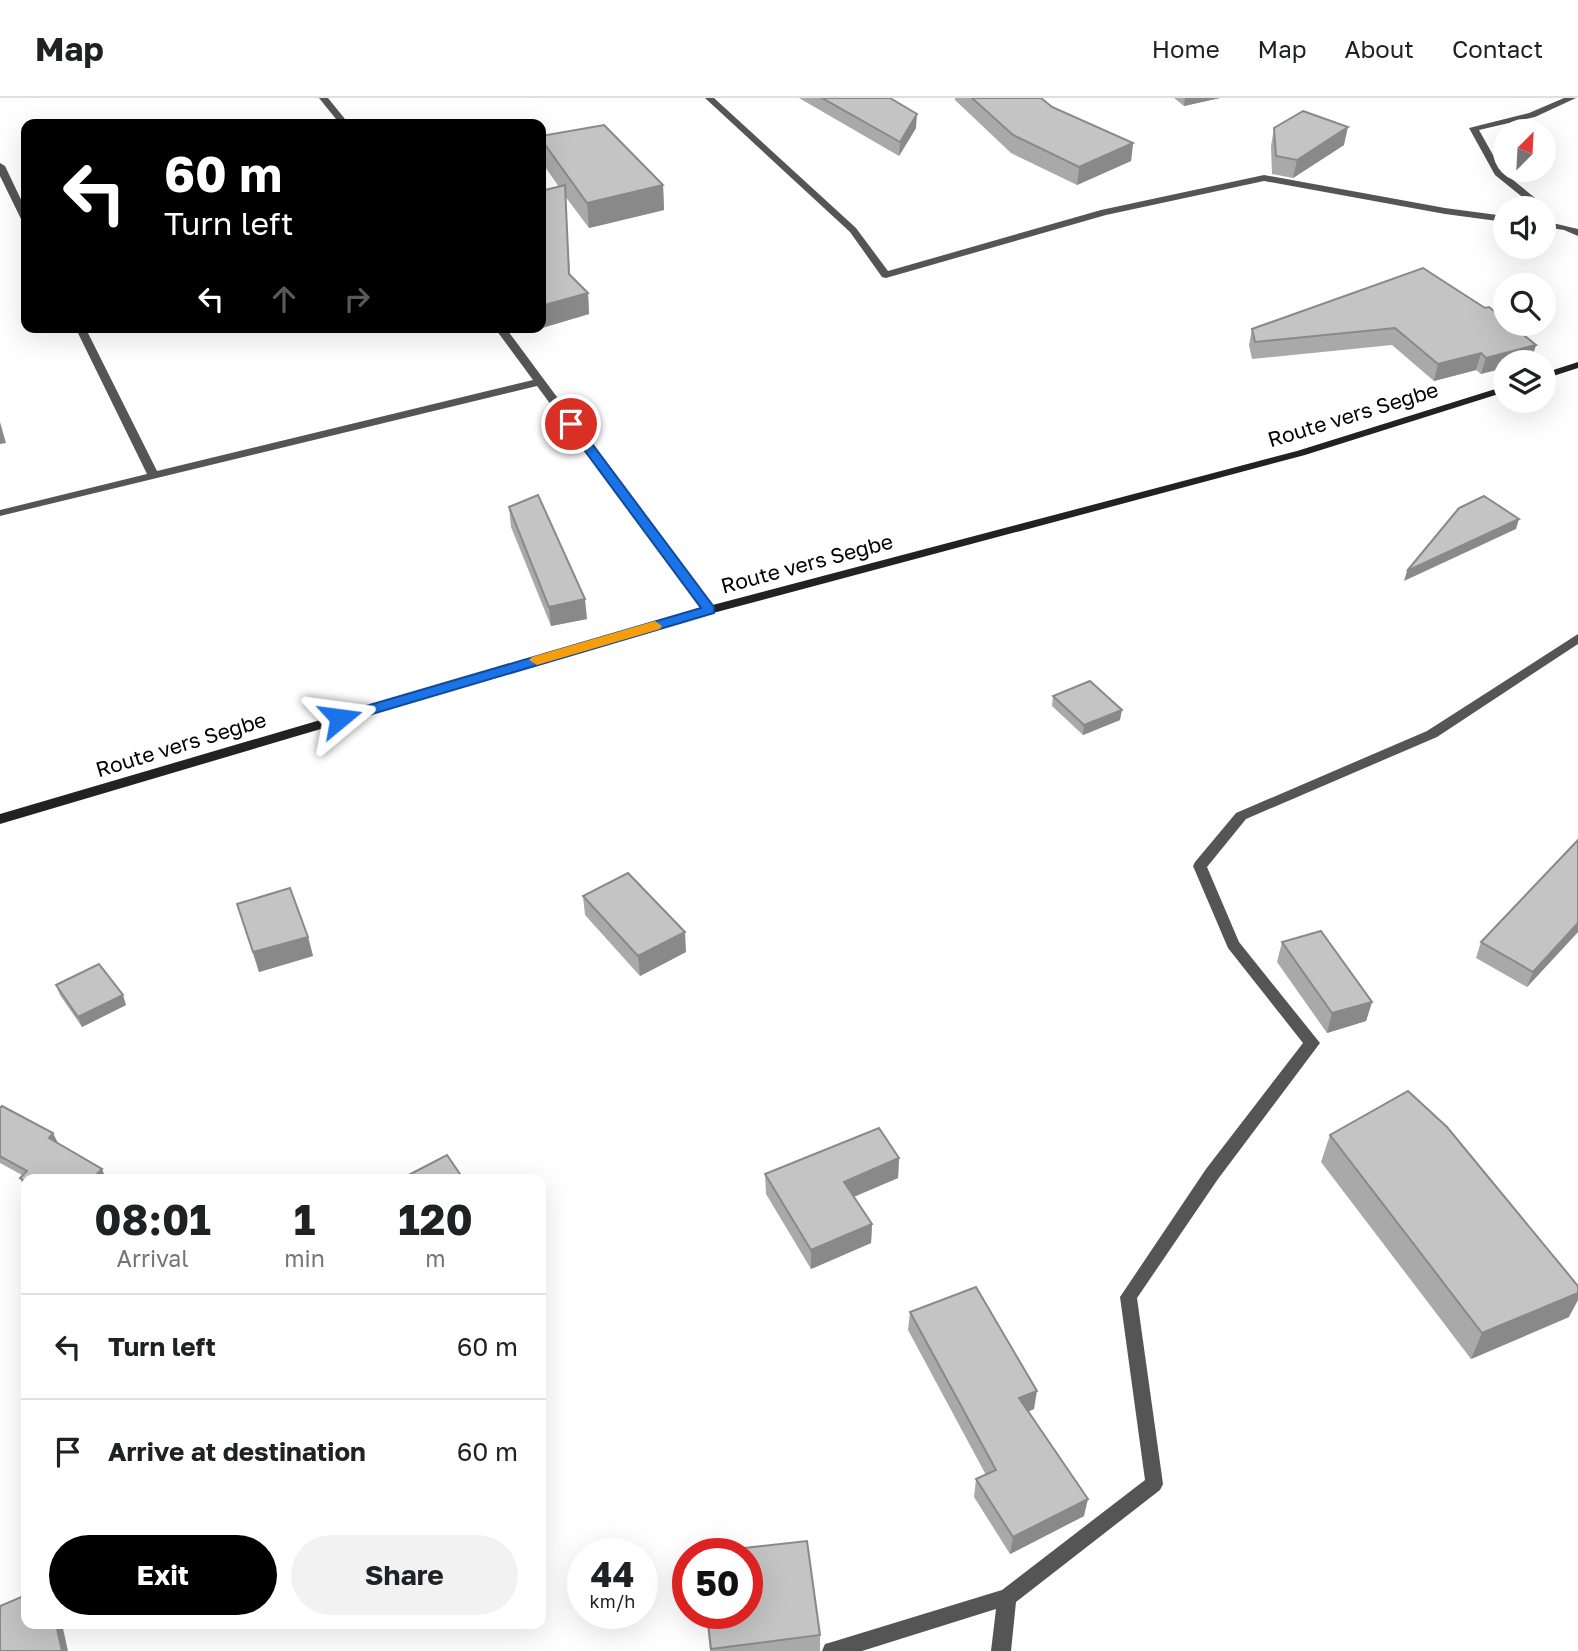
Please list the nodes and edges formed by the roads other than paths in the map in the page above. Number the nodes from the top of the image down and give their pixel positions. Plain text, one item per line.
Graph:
1 (323, 98) edge
2 (709, 98) edge
3 (1572, 98) edge
4 (341, 119) edge
5 (0, 166) edge
6 (1527, 196) edge
7 (21, 209) edge
8 (1493, 217) edge
9 (1556, 219) edge
10 (1556, 227) edge
11 (1567, 228) junction
12 (1578, 233) edge
13 (83, 333) edge
14 (503, 333) edge
15 (1578, 365) edge
16 (1556, 372) edge
17 (540, 382) junction
18 (1493, 392) edge
19 (154, 476) junction
20 (0, 513) edge
21 (709, 610) junction
22 (1578, 638) edge
23 (0, 819) edge
24 (1007, 1597) junction
25 (832, 1651) edge
26 (1001, 1651) edge

1 - 4 street
2 - 8 street
3 - 6 street
5 - 7 street
9 - 11 street
10 - 11 street
11 - 12 street
13 - 19 street
14 - 17 street
15 - 16 main road
17 - 19 street
17 - 21 street
18 - 21 main road, Route vers Segbe
19 - 20 street
21 - 23 main road, Route vers Segbe
22 - 24 street
24 - 25 street
24 - 26 street

